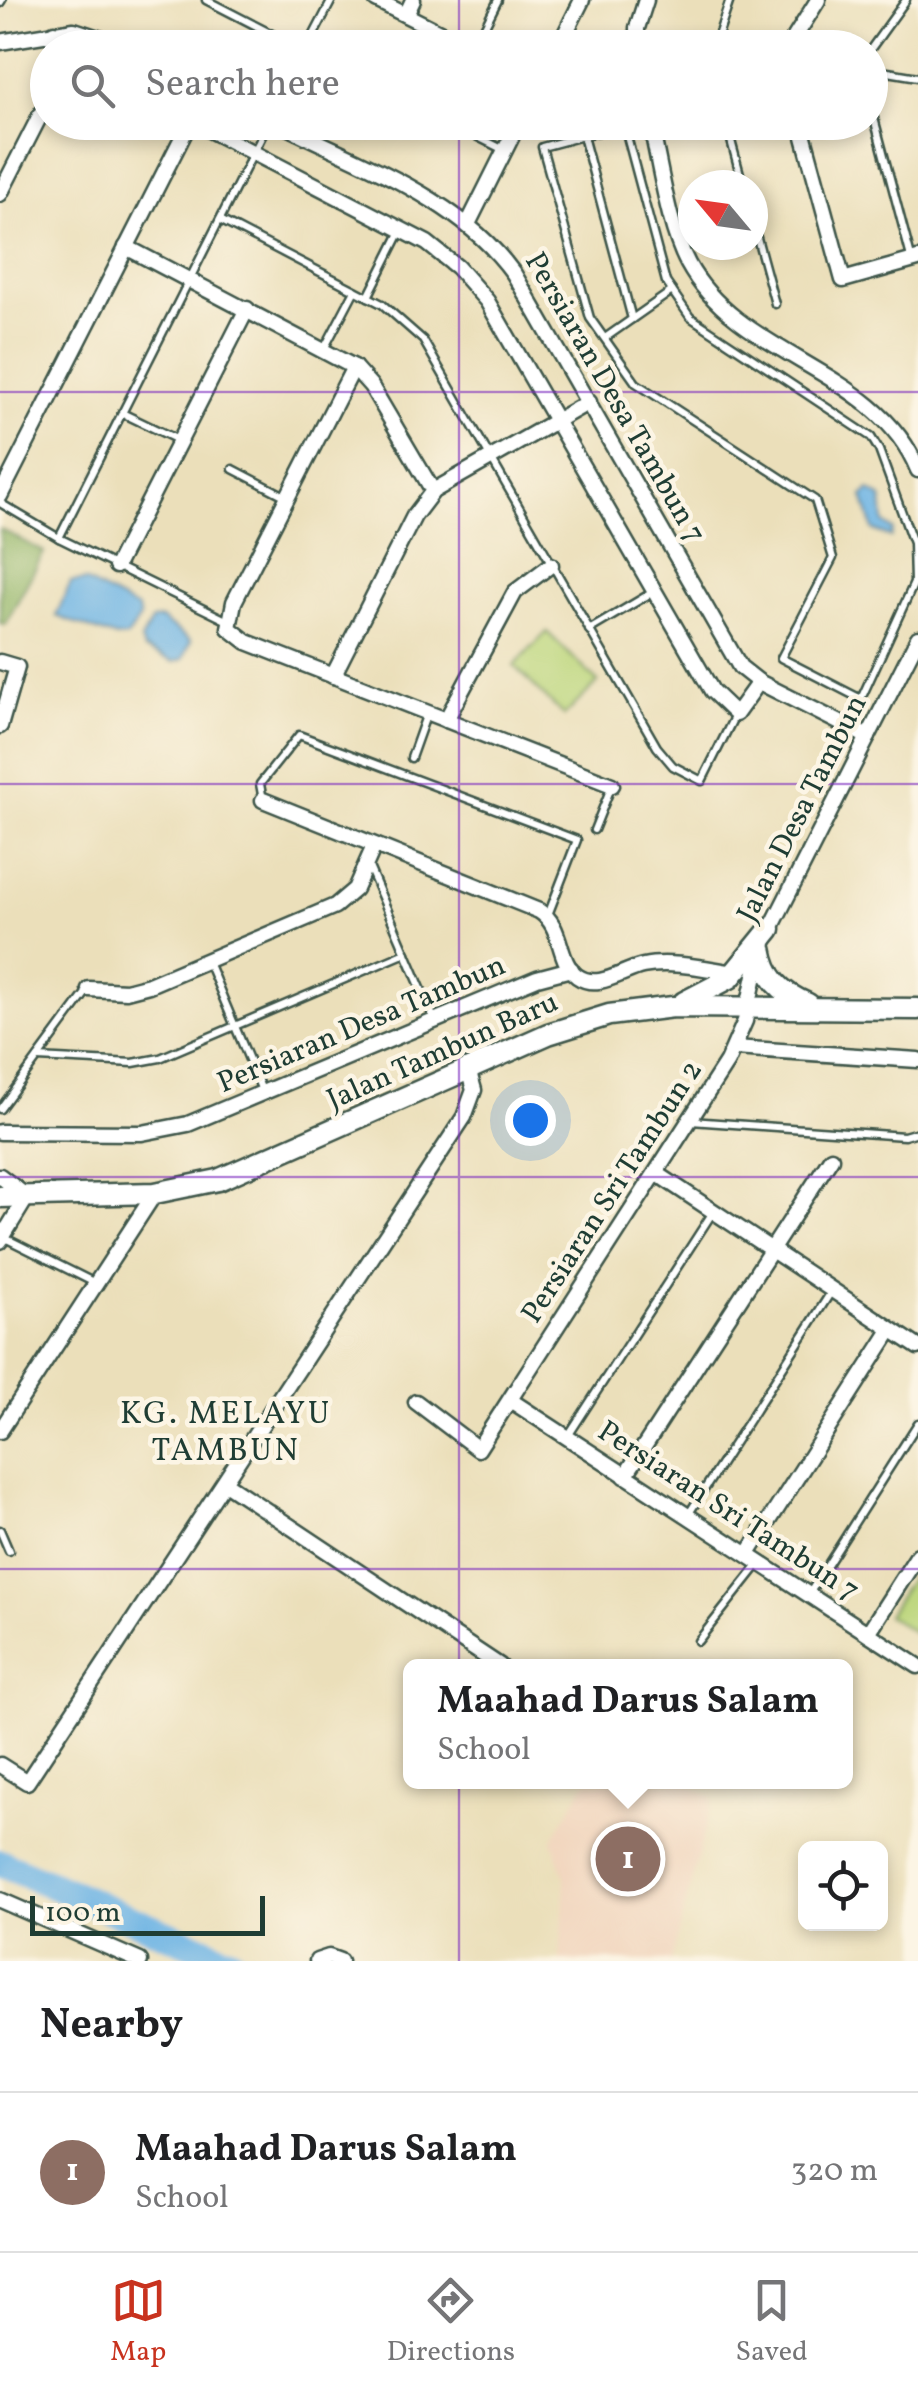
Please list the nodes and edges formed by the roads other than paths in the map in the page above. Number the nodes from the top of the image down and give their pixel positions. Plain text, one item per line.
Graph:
1 (206, 0) edge
2 (332, 0) edge
3 (376, 0) edge
4 (413, 0) edge
5 (498, 0) edge
6 (582, 0) edge
7 (646, 0) edge
8 (730, 0) edge
9 (818, 0) edge
10 (906, 0) edge
11 (406, 15) junction
12 (264, 30) edge
13 (316, 30) edge
14 (436, 30) edge
15 (482, 30) edge
16 (567, 30) edge
17 (637, 30) edge
18 (719, 30) edge
19 (799, 30) edge
20 (884, 30) edge
21 (30, 41) edge
22 (0, 42) edge
23 (888, 72) edge
24 (918, 77) edge
25 (30, 135) edge
26 (182, 140) edge
27 (228, 140) edge
28 (260, 140) edge
29 (313, 140) edge
30 (483, 140) edge
31 (510, 140) edge
32 (568, 140) edge
33 (584, 140) edge
34 (631, 140) edge
35 (654, 140) edge
36 (731, 140) edge
37 (805, 140) edge
38 (881, 140) edge
39 (505, 151) junction
40 (254, 153) junction
41 (739, 170) edge
42 (0, 194) edge
43 (220, 220) junction
44 (468, 224) junction
45 (402, 229) junction
46 (126, 247) junction
47 (763, 260) edge
48 (915, 260) edge
49 (189, 279) junction
50 (355, 290) junction
51 (672, 291) junction
52 (368, 297) junction
53 (775, 304) dead end
54 (246, 309) junction
55 (632, 319) junction
56 (604, 338) junction
57 (324, 348) junction
58 (354, 367) junction
59 (590, 402) junction
60 (122, 412) junction
61 (556, 421) junction
62 (179, 441) junction
63 (489, 458) junction
64 (233, 469) dead end
65 (918, 470) edge
66 (433, 491) junction
67 (288, 497) junction
68 (0, 499) edge
69 (59, 538) junction
70 (551, 565) junction
71 (116, 566) junction
72 (654, 592) junction
73 (228, 621) junction
74 (589, 630) junction
75 (918, 638) edge
76 (0, 662) edge
77 (333, 676) junction
78 (758, 682) junction
79 (427, 714) junction
80 (736, 714) junction
81 (446, 720) junction
82 (0, 726) edge
83 (868, 738) junction
84 (411, 758) dead end
85 (612, 786) joint
86 (263, 800) joint
87 (594, 830) dead end
88 (374, 846) junction
89 (367, 863) junction
90 (547, 916) junction
91 (765, 939) junction
92 (406, 953) junction
93 (208, 960) junction
94 (571, 969) junction
95 (736, 973) junction
96 (89, 989) joint
97 (673, 1007) junction
98 (748, 1007) junction
99 (816, 1008) junction
100 (918, 1009) edge
101 (435, 1022) junction
102 (235, 1026) junction
103 (734, 1048) junction
104 (38, 1058) junction
105 (918, 1060) edge
106 (468, 1070) junction
107 (263, 1094) junction
108 (0, 1109) edge
109 (690, 1121) junction
110 (0, 1132) edge
111 (918, 1132) edge
112 (830, 1158) dead end
113 (656, 1174) junction
114 (0, 1176) edge
115 (155, 1193) junction
116 (0, 1197) edge
117 (27, 1197) junction
118 (714, 1211) junction
119 (2, 1239) edge
120 (774, 1248) junction
121 (96, 1284) junction
122 (831, 1292) junction
123 (891, 1330) junction
124 (918, 1347) edge
125 (510, 1400) junction
126 (416, 1402) dead end
127 (918, 1423) edge
128 (0, 1431) edge
129 (567, 1438) junction
130 (625, 1476) junction
131 (224, 1483) junction
132 (687, 1516) junction
133 (0, 1530) edge
134 (9, 1551) dead end
135 (918, 1554) edge
136 (754, 1558) junction
137 (809, 1595) junction
138 (868, 1633) junction
139 (698, 1641) dead end
140 (489, 1659) edge
141 (918, 1666) edge
142 (0, 1766) edge
143 (0, 1900) edge
144 (140, 1961) edge
145 (318, 1961) edge
146 (340, 1961) edge

1 - 12 lane
2 - 13 lane
3 - 11 street
4 - 11 street
5 - 15 lane
6 - 16 street
7 - 17 street
8 - 18 lane
9 - 19 street
10 - 20 lane
11 - 14 street
21 - 22 street
23 - 24 lane
25 - 42 street
26 - 46 street
27 - 40 street
28 - 40 lane
29 - 44 street, Persiaran Desa Tambun 7
30 - 39 lane
31 - 39 street
32 - 56 lane
33 - 55 lane
34 - 51 lane
35 - 65 street
36 - 41 lane
37 - 48 street
38 - 48 lane
39 - 44 street
40 - 43 lane
40 - 45 street
43 - 49 lane
43 - 50 lane
44 - 59 street, Persiaran Desa Tambun 7
45 - 52 lane
45 - 61 street
46 - 49 street
46 - 68 street
47 - 53 lane
49 - 54 street
49 - 60 lane
50 - 52 lane
50 - 57 lane
51 - 55 lane
51 - 56 lane
52 - 63 lane
54 - 57 street
54 - 62 street
55 - 56 lane
57 - 58 street
58 - 66 street
58 - 67 street
59 - 61 street
59 - 78 street, Persiaran Desa Tambun 7
60 - 62 lane
60 - 69 lane
61 - 63 street
61 - 72 street
62 - 71 street
63 - 66 street
63 - 70 lane
64 - 67 lane
66 - 77 street
67 - 73 street
68 - 69 lane
69 - 71 lane
70 - 74 lane
70 - 81 street
71 - 73 lane
72 - 74 lane
72 - 80 street
73 - 77 street
74 - 80 lane
75 - 83 street, Jalan Desa Tambun
76 - 82 street
77 - 79 street
78 - 80 street
78 - 83 street, Persiaran Desa Tambun 7
79 - 81 street
79 - 84 lane
81 - 85 street
83 - 91 street, Jalan Desa Tambun
85 - 87 lane
86 - 88 street
86 - 90 lane
88 - 89 street
88 - 90 street
89 - 92 lane
89 - 93 street
90 - 94 street
91 - 95 main road
91 - 98 street, Jalan Desa Tambun
91 - 99 main road
92 - 101 lane
92 - 102 lane
93 - 96 street
93 - 102 lane
94 - 95 street, Persiaran Desa Tambun
94 - 101 street, Persiaran Desa Tambun
95 - 97 main road
96 - 104 lane
97 - 98 main road, Jalan Tambun Baru
97 - 106 main road, Jalan Tambun Baru
98 - 99 main road, Jalan Tambun Baru
98 - 103 street, Persiaran Sri Tambun 2
99 - 100 main road, Jalan Tambun Baru
101 - 107 street, Persiaran Desa Tambun
102 - 104 lane
102 - 107 lane
103 - 105 street
103 - 109 street, Persiaran Sri Tambun 2
104 - 108 lane
106 - 115 main road, Jalan Tambun Baru
106 - 131 street
107 - 110 street, Persiaran Desa Tambun
109 - 111 lane
109 - 113 street, Persiaran Sri Tambun 2
112 - 120 street
113 - 118 street
113 - 125 street, Persiaran Sri Tambun 2
114 - 117 street
115 - 117 main road, Jalan Tambun Baru
115 - 121 street
116 - 117 main road, Jalan Tambun Baru
117 - 119 street
118 - 120 street
118 - 129 lane
119 - 121 lane
120 - 122 street
120 - 130 street
121 - 128 street
122 - 123 street
122 - 132 lane
123 - 124 street
123 - 136 street
125 - 126 street, Persiaran Sri Tambun 2
125 - 129 street, Persiaran Sri Tambun 7
127 - 137 lane
129 - 130 street, Persiaran Sri Tambun 7
130 - 132 street, Persiaran Sri Tambun 7
131 - 140 street
131 - 142 street
132 - 136 street, Persiaran Sri Tambun 7
133 - 134 lane
135 - 138 street
136 - 137 street, Persiaran Sri Tambun 7
136 - 139 lane
137 - 138 street, Persiaran Sri Tambun 7
138 - 141 street, Persiaran Sri Tambun 7
143 - 144 street
145 - 146 street

